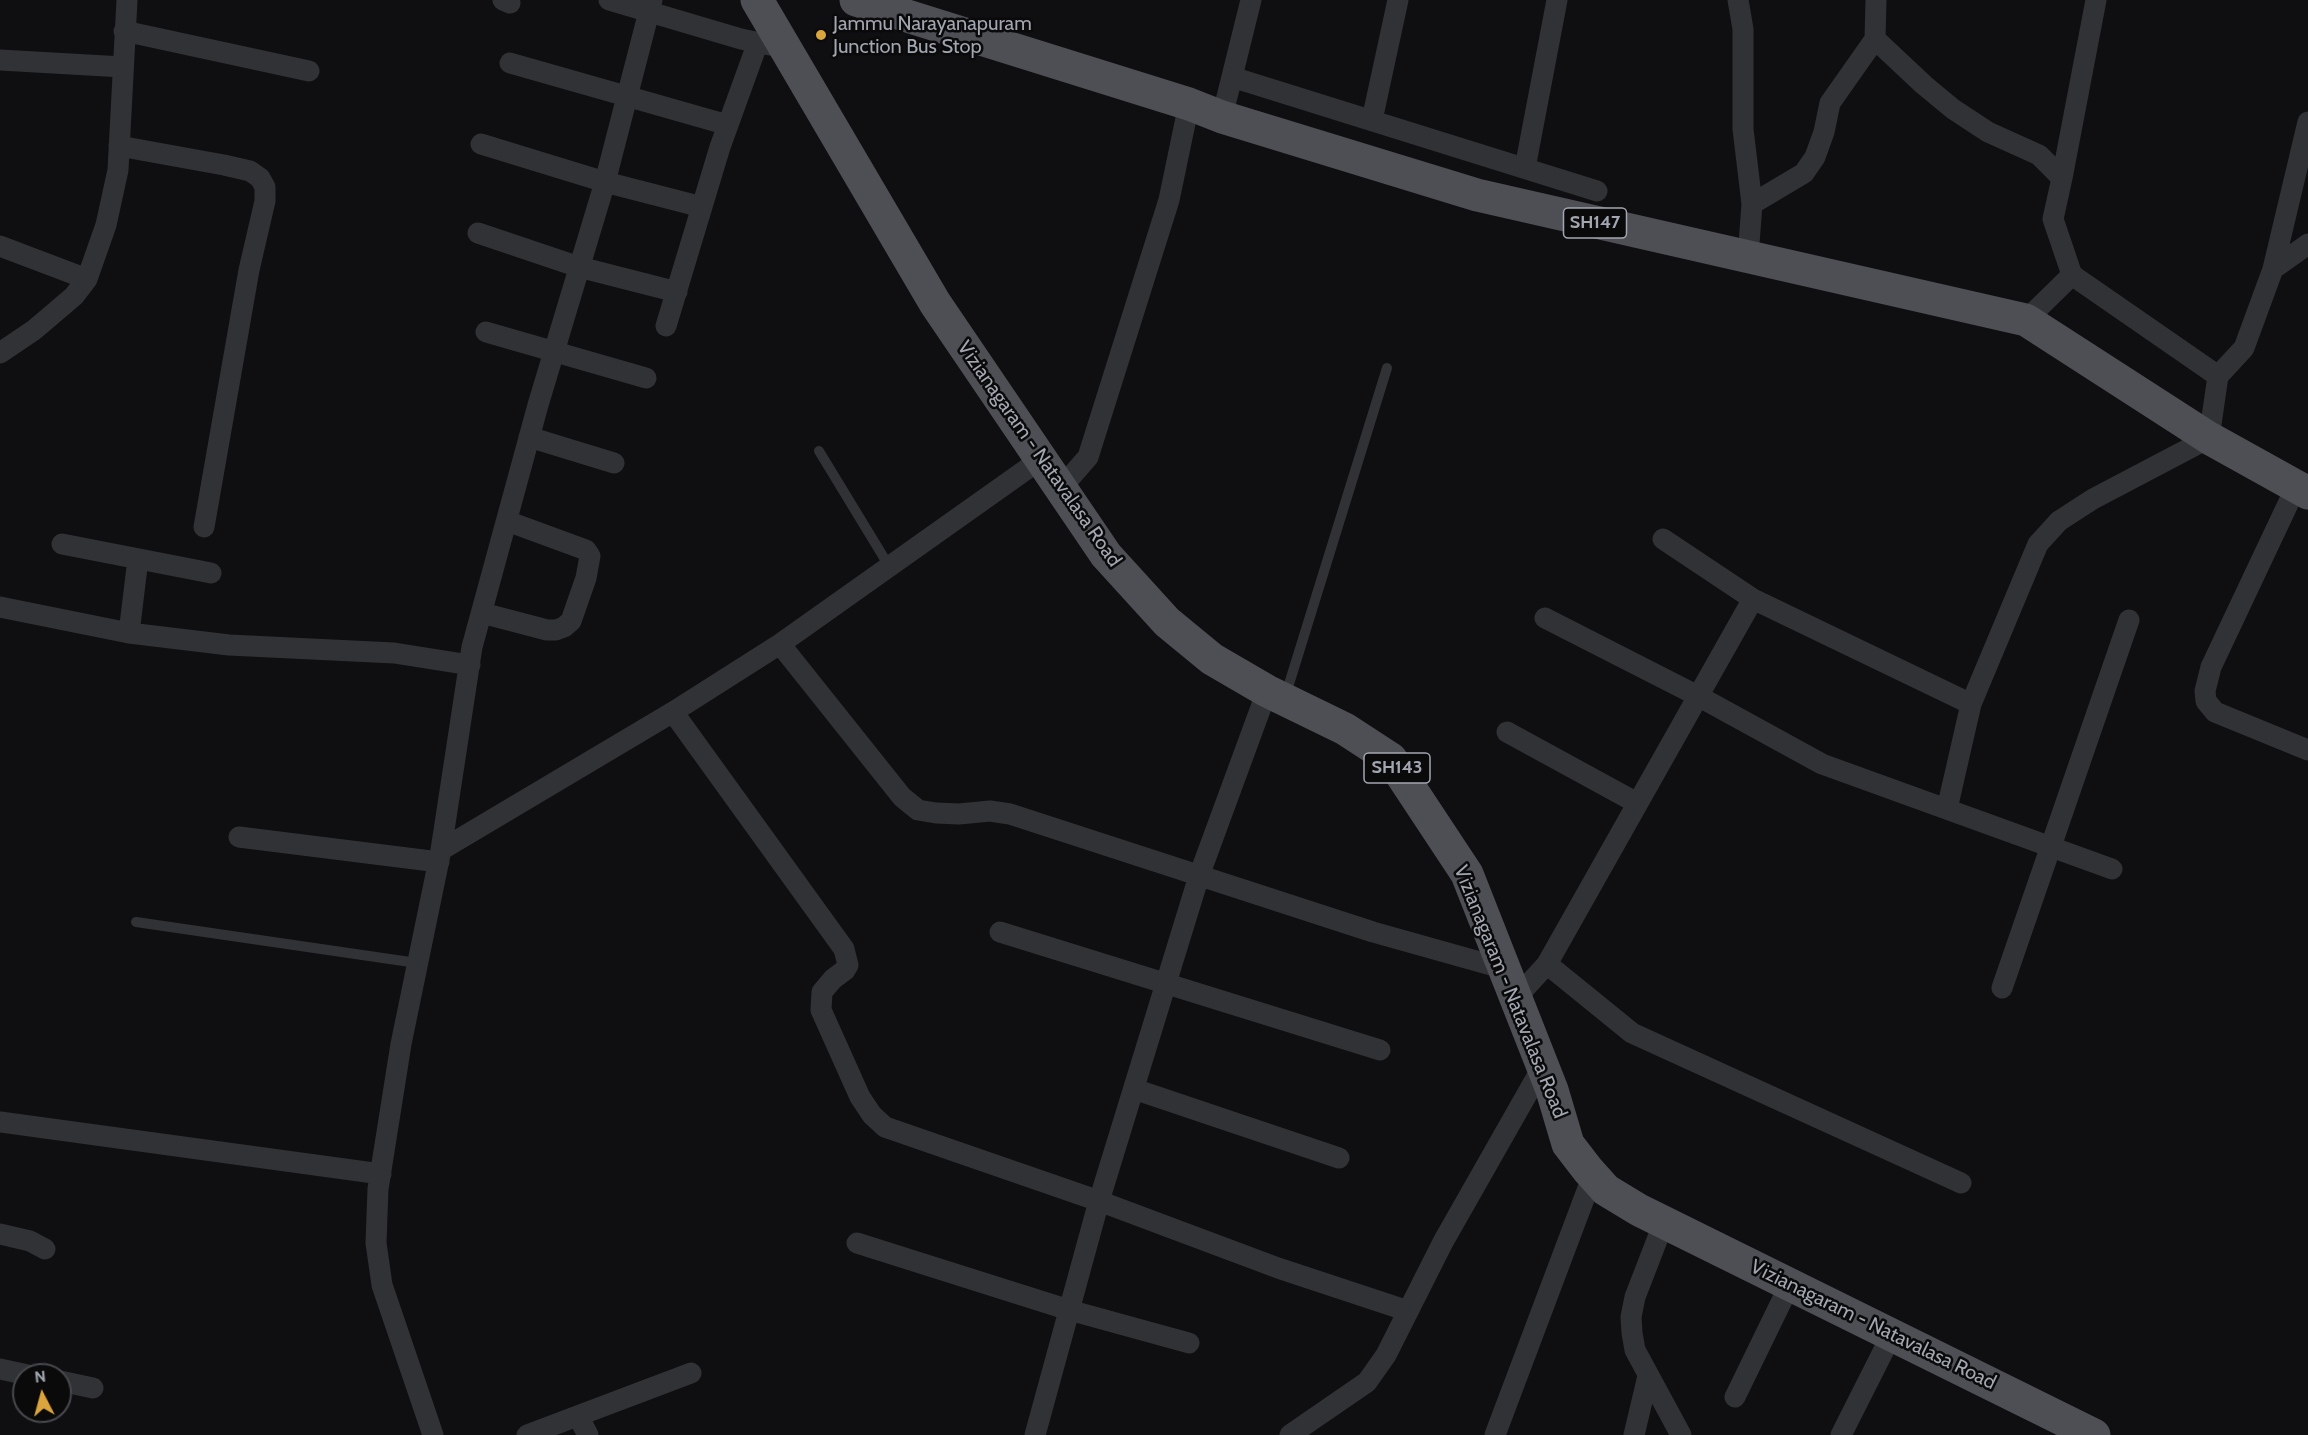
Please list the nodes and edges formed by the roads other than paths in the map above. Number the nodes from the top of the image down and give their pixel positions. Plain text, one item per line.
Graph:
1 (127, 0) edge
2 (609, 0) edge
3 (757, 0) edge
4 (856, 0) edge
5 (1251, 0) edge
6 (1398, 0) edge
7 (1557, 0) edge
8 (1738, 0) edge
9 (1876, 0) edge
10 (2096, 0) edge
11 (651, 5) edge
12 (124, 31) junction
13 (1875, 39) junction
14 (772, 45) junction
15 (0, 60) edge
16 (510, 63) dead end
17 (123, 67) junction
18 (309, 72) dead end
19 (1232, 76) junction
20 (627, 97) junction
21 (1190, 104) junction
22 (1222, 117) junction
23 (1372, 120) junction
24 (2308, 122) edge
25 (728, 125) junction
26 (481, 144) dead end
27 (119, 146) junction
28 (1525, 168) junction
29 (2062, 178) junction
30 (605, 182) junction
31 (1598, 191) dead end
32 (1752, 204) junction
33 (702, 207) junction
34 (478, 233) dead end
35 (2308, 243) edge
36 (0, 246) edge
37 (1748, 257) junction
38 (579, 267) junction
39 (2273, 269) junction
40 (2072, 275) junction
41 (87, 279) junction
42 (677, 292) junction
43 (2026, 320) junction
44 (666, 326) dead end
45 (486, 332) dead end
46 (0, 353) edge
47 (553, 353) junction
48 (1387, 368) dead end
49 (2218, 376) junction
50 (646, 378) dead end
51 (529, 437) junction
52 (2209, 438) junction
53 (819, 452) dead end
54 (1041, 459) junction
55 (614, 463) dead end
56 (1060, 488) junction
57 (2302, 490) edge
58 (507, 521) junction
59 (204, 527) dead end
60 (1663, 539) dead end
61 (62, 544) dead end
62 (138, 559) junction
63 (889, 566) junction
64 (211, 573) dead end
65 (1753, 599) junction
66 (0, 607) edge
67 (482, 613) junction
68 (1545, 618) dead end
69 (2129, 620) dead end
70 (129, 633) junction
71 (780, 644) junction
72 (470, 665) junction
73 (1275, 696) junction
74 (1698, 696) junction
75 (1971, 704) junction
76 (673, 712) junction
77 (1507, 732) dead end
78 (2308, 750) edge
79 (1637, 803) junction
80 (1947, 809) junction
81 (239, 837) dead end
82 (2049, 847) junction
83 (440, 856) junction
84 (2112, 869) dead end
85 (1199, 876) junction
86 (136, 922) dead end
87 (1000, 932) dead end
88 (417, 963) junction
89 (1547, 964) junction
90 (1510, 983) junction
91 (1166, 984) junction
92 (2002, 988) dead end
93 (1380, 1050) dead end
94 (1543, 1066) junction
95 (1134, 1089) junction
96 (0, 1122) edge
97 (1339, 1158) dead end
98 (381, 1174) junction
99 (1593, 1175) junction
100 (1961, 1183) dead end
101 (1099, 1201) junction
102 (1664, 1222) junction
103 (0, 1234) edge
104 (857, 1244) dead end
105 (45, 1249) dead end
106 (1790, 1284) junction
107 (1069, 1310) junction
108 (1408, 1311) junction
109 (1892, 1334) junction
110 (1189, 1343) dead end
111 (691, 1373) dead end
112 (1647, 1376) junction
113 (72, 1384) edge
114 (93, 1388) dead end
115 (1735, 1397) dead end
116 (579, 1416) junction
117 (433, 1435) edge
118 (527, 1435) edge
119 (588, 1435) edge
120 (1035, 1435) edge
121 (1290, 1435) edge
122 (1495, 1435) edge
123 (1634, 1435) edge
124 (1681, 1435) edge
125 (1841, 1435) edge
126 (2094, 1435) edge

1 - 12 street
2 - 11 street
3 - 14 main road, Vizianagaram - Natavalasa Road / SH143
4 - 21 main road, SH147
5 - 19 street
6 - 23 street
7 - 28 street
8 - 32 street
9 - 13 street
10 - 29 street
11 - 14 street
11 - 20 street
12 - 17 street
12 - 18 street
13 - 29 street
13 - 32 street
14 - 25 street
14 - 54 main road, Vizianagaram - Natavalasa Road / SH143
15 - 17 street
16 - 20 street
17 - 27 street
19 - 22 street
19 - 23 street
20 - 25 street
20 - 30 street
21 - 22 main road, SH147
21 - 56 street
22 - 37 main road, SH147
23 - 28 street
24 - 39 street
25 - 33 street
26 - 30 street
27 - 41 street
27 - 59 street
28 - 31 street
29 - 40 street
30 - 33 street
30 - 38 street
32 - 37 street
33 - 42 street
34 - 38 street
35 - 39 street
36 - 41 street
37 - 43 main road, SH147
38 - 42 street
38 - 47 street
39 - 49 street
40 - 43 street
40 - 49 street
41 - 46 street
42 - 44 street
43 - 52 main road, SH147
45 - 47 street
47 - 50 street
47 - 51 street
48 - 73 lane
49 - 52 street
51 - 55 street
51 - 58 street
52 - 57 main road, SH147
52 - 75 street
53 - 63 lane
54 - 56 main road, Vizianagaram - Natavalasa Road / SH143
54 - 63 street
56 - 73 main road, Vizianagaram - Natavalasa Road / SH143
57 - 78 street
58 - 67 street
58 - 67 street
60 - 65 street
61 - 62 street
62 - 64 street
62 - 70 street
63 - 71 street
65 - 74 street
65 - 75 street
66 - 70 street
67 - 72 street
68 - 74 street
69 - 82 street
70 - 72 street
71 - 76 street
71 - 85 street
72 - 83 street
73 - 85 street
73 - 90 main road, Vizianagaram - Natavalasa Road / SH143
74 - 79 street
74 - 80 street
75 - 80 street
76 - 83 street
76 - 101 street
77 - 79 street
79 - 89 street
80 - 82 street
81 - 83 street
82 - 84 street
82 - 92 street
83 - 88 street
85 - 90 street
85 - 91 street
86 - 88 lane
87 - 91 street
88 - 98 street
89 - 90 street
89 - 100 street
90 - 94 main road, Vizianagaram - Natavalasa Road / SH143
91 - 93 street
91 - 95 street
94 - 99 main road, Vizianagaram - Natavalasa Road / SH143
94 - 108 street
95 - 97 street
95 - 101 street
96 - 98 street
98 - 117 street
99 - 102 main road, Vizianagaram - Natavalasa Road / SH143
99 - 122 street
101 - 107 street
101 - 108 street
102 - 106 main road, Vizianagaram - Natavalasa Road / SH143
102 - 112 street
103 - 105 street
104 - 107 street
106 - 109 main road, Vizianagaram - Natavalasa Road / SH143
106 - 115 street
107 - 110 street
107 - 120 street
108 - 121 street
109 - 125 street
109 - 126 main road, Vizianagaram - Natavalasa Road / SH143
111 - 116 street
112 - 123 street
112 - 124 street
113 - 114 street
116 - 118 street
116 - 119 street

